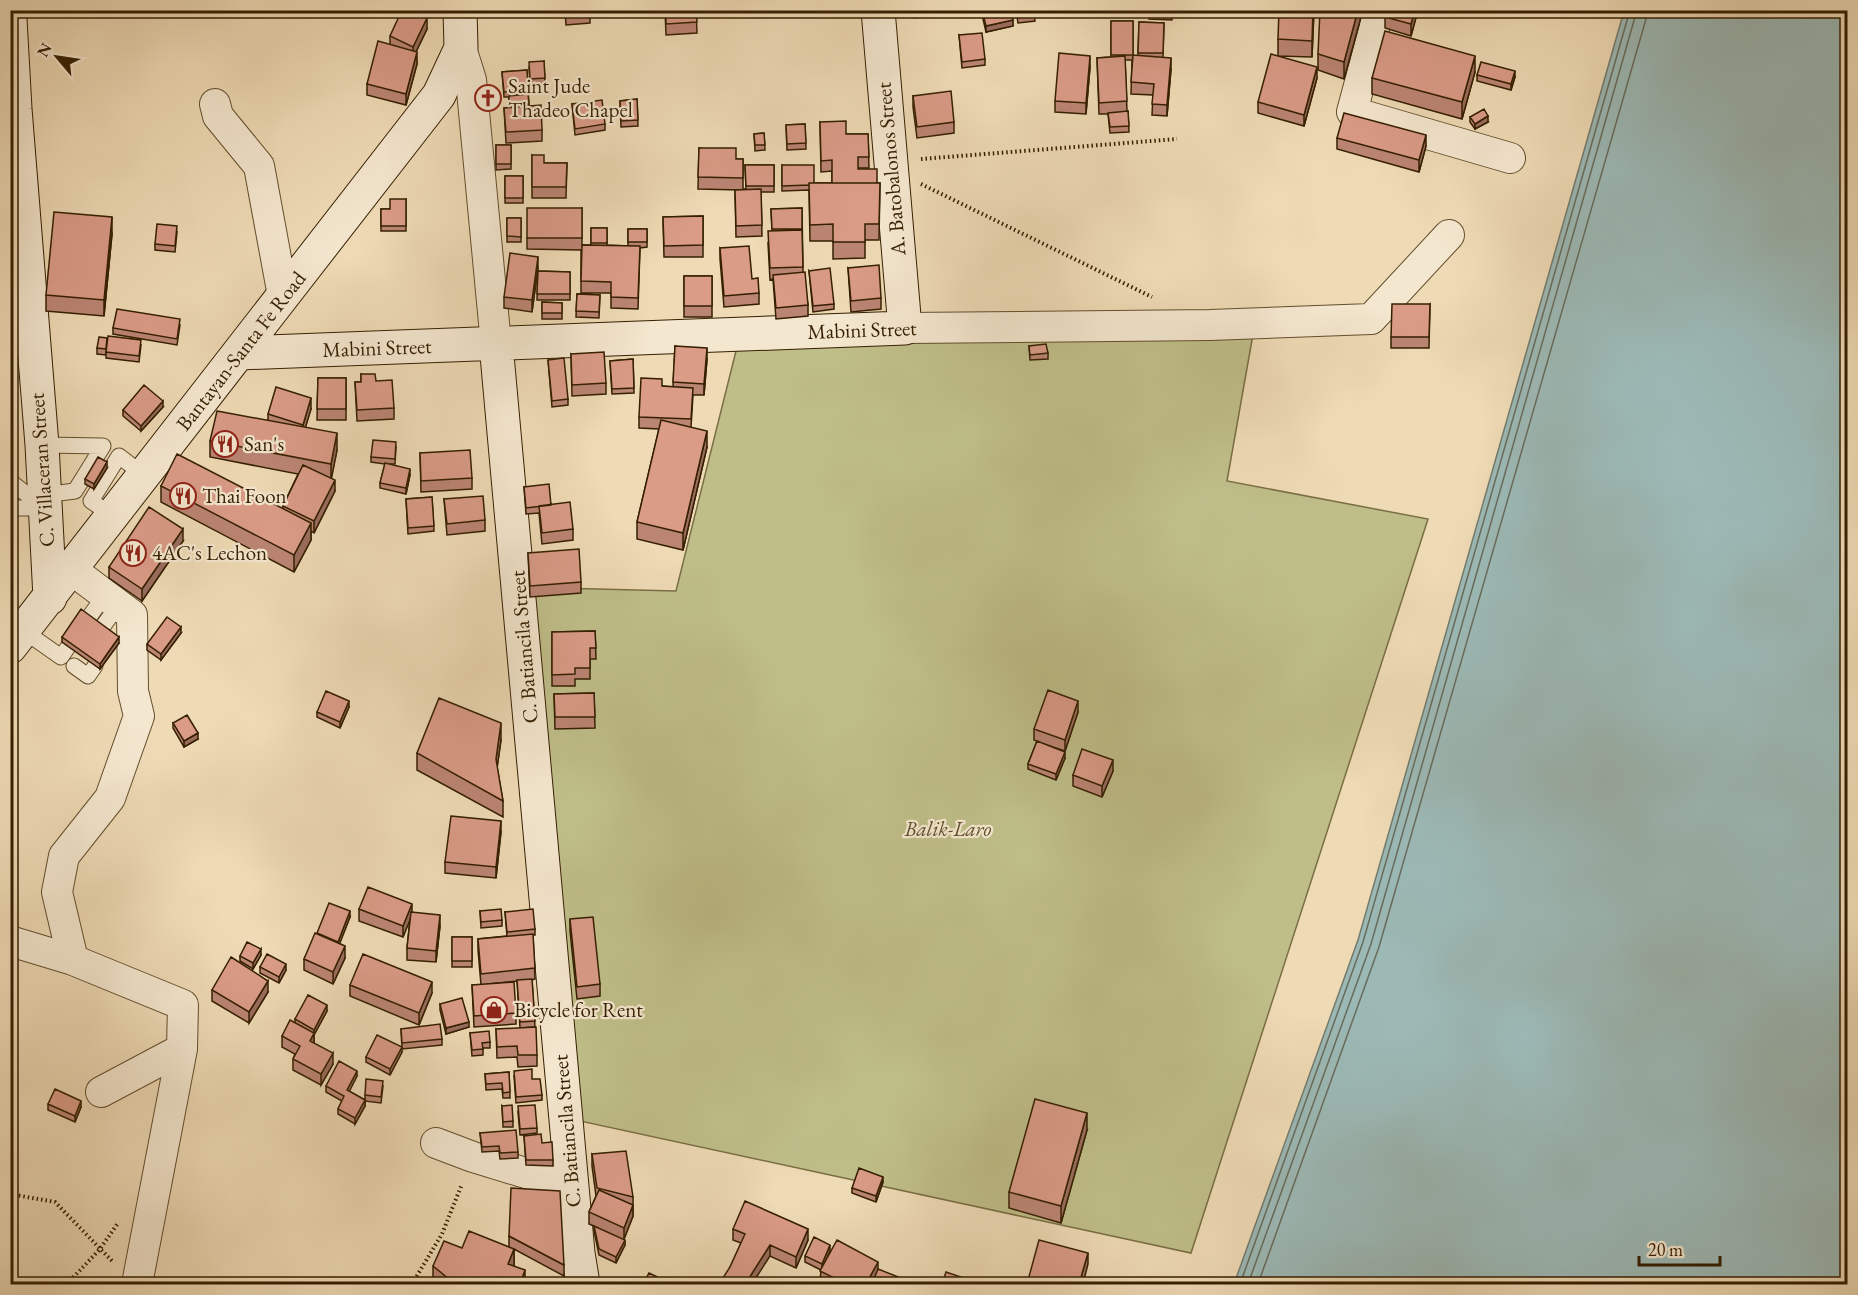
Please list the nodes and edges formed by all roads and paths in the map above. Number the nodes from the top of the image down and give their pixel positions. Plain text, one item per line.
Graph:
1 (460, 10) edge
2 (878, 10) edge
3 (1377, 10) edge
4 (10, 19) edge
5 (461, 48) junction
6 (215, 104) dead end
7 (13, 109) edge
8 (1177, 139) dead end
9 (1510, 158) dead end
10 (891, 166) junction
11 (1449, 235) dead end
12 (283, 296) junction
13 (1157, 299) dead end
14 (905, 328) junction
15 (496, 344) junction
16 (239, 353) junction
17 (42, 445) junction
18 (103, 446) junction
19 (119, 456) junction
20 (145, 476) junction
21 (11, 482) edge
22 (44, 501) junction
23 (10, 508) edge
24 (113, 516) junction
25 (72, 570) junction
26 (51, 598) junction
27 (119, 605) junction
28 (87, 620) edge
29 (101, 629) edge
30 (17, 639) edge
31 (115, 639) edge
32 (95, 666) edge
33 (64, 922) junction
34 (22, 944) edge
35 (73, 960) junction
36 (182, 1049) junction
37 (101, 1092) dead end
38 (436, 1143) dead end
39 (473, 1157) junction
40 (572, 1187) junction
41 (10, 1194) edge
42 (120, 1220) dead end
43 (100, 1249) junction
44 (114, 1263) dead end
45 (67, 1284) edge
46 (137, 1284) edge
47 (412, 1284) edge
48 (583, 1284) edge

1 - 5 street, C. Batiancila Street
2 - 10 street, A. Batobalonos Street
3 - 9 street
4 - 7 street, C. Villaceran Street
5 - 12 street, Bantayan-Santa Fe Road
5 - 15 street, C. Batiancila Street
6 - 12 street
7 - 17 street, C. Villaceran Street
8 - 10 path
10 - 13 path
10 - 14 street, A. Batobalonos Street
11 - 14 street, Mabini Street
12 - 16 street, Bantayan-Santa Fe Road
14 - 15 street, Mabini Street
15 - 16 street, Mabini Street
15 - 40 street, C. Batiancila Street
16 - 20 street, Bantayan-Santa Fe Road
17 - 18 lane
17 - 22 street, C. Villaceran Street
18 - 19 lane
18 - 22 lane
19 - 20 lane
19 - 24 lane
20 - 24 street, Bantayan-Santa Fe Road
21 - 22 lane
22 - 23 lane
22 - 26 street, C. Villaceran Street
24 - 25 street, Bantayan-Santa Fe Road
25 - 26 street, Bantayan-Santa Fe Road
25 - 27 street
26 - 30 street, Bantayan-Santa Fe Road
27 - 28 lane
27 - 29 lane
27 - 31 lane
27 - 33 street
30 - 32 lane
33 - 34 street
33 - 35 street
34 - 35 street
35 - 36 street
36 - 37 street
36 - 46 street
38 - 39 street
39 - 40 street
39 - 47 path
40 - 48 street, C. Batiancila Street
41 - 43 path
42 - 43 path
43 - 44 path
43 - 45 path

